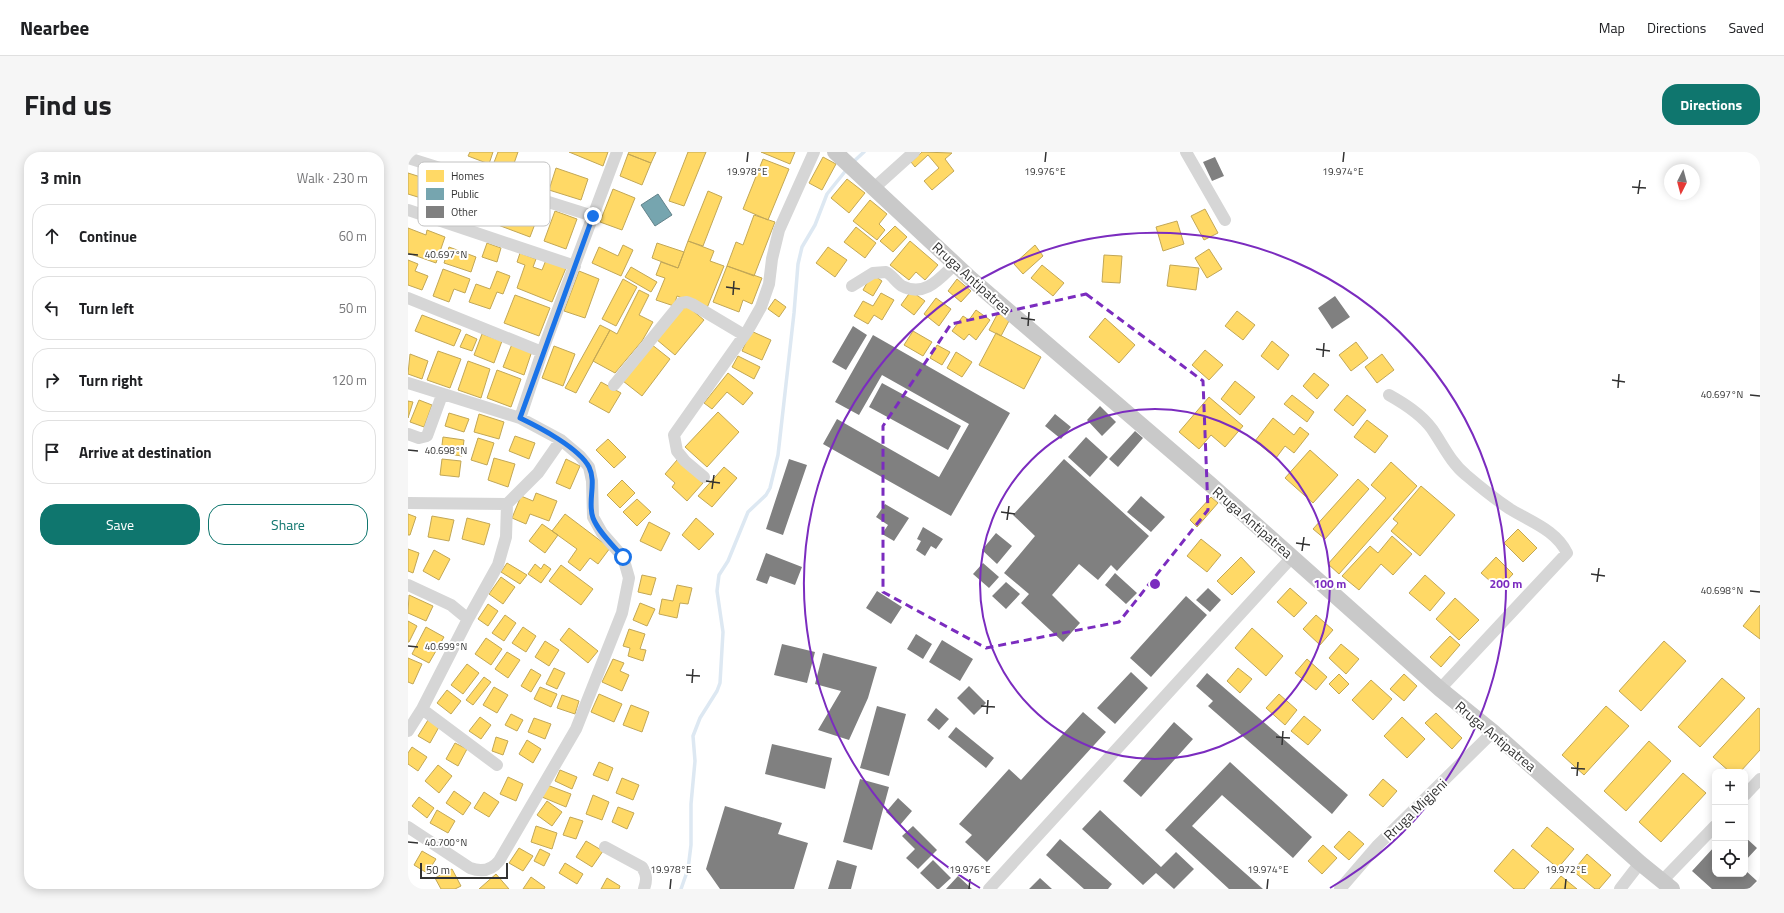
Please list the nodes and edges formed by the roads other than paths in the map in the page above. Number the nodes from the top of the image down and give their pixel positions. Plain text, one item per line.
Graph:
1 (618, 152) edge
2 (814, 152) edge
3 (914, 152) edge
4 (1186, 152) edge
5 (408, 158) edge
6 (845, 159) edge
7 (421, 162) edge
8 (874, 188) junction
9 (550, 203) edge
10 (408, 210) edge
11 (418, 213) edge
12 (593, 216) junction
13 (1225, 220) dead end
14 (456, 226) edge
15 (955, 264) junction
16 (575, 266) junction
17 (852, 286) dead end
18 (408, 298) edge
19 (744, 335) junction
20 (542, 352) junction
21 (408, 383) edge
22 (614, 385) dead end
23 (442, 395) junction
24 (1389, 395) dead end
25 (520, 418) junction
26 (408, 434) edge
27 (561, 440) junction
28 (704, 477) dead end
29 (408, 503) edge
30 (507, 504) junction
31 (1293, 556) junction
32 (408, 585) edge
33 (468, 619) junction
34 (1440, 689) junction
35 (422, 709) junction
36 (408, 731) edge
37 (1493, 732) junction
38 (497, 765) dead end
39 (1760, 779) edge
40 (1748, 791) edge
41 (408, 827) edge
42 (1712, 830) edge
43 (605, 847) dead end
44 (1640, 863) junction
45 (1667, 885) edge
46 (644, 889) edge
47 (989, 889) edge
48 (1340, 889) edge
49 (1620, 889) edge

1 - 12 street
2 - 19 street
3 - 8 street
4 - 13 street
5 - 7 street
6 - 8 main road, Rruga Antipatrea
8 - 15 main road, Rruga Antipatrea
9 - 12 street
10 - 11 street
12 - 16 street
14 - 16 street
15 - 17 street
15 - 31 main road, Rruga Antipatrea
16 - 20 street
18 - 20 street
19 - 22 street
19 - 28 street
20 - 25 street
21 - 23 street
23 - 25 street
23 - 26 street
24 - 34 street
25 - 27 street
27 - 30 street
27 - 41 street
29 - 30 street
30 - 33 street
31 - 34 main road, Rruga Antipatrea
31 - 47 street
32 - 33 street
33 - 35 street
34 - 37 main road, Rruga Antipatrea
35 - 36 street
35 - 38 street
37 - 44 main road, Rruga Antipatrea
37 - 48 street, Rruga Migjeni
39 - 40 street
42 - 45 street
43 - 46 street
44 - 45 main road, Rruga Antipatrea
44 - 49 street

